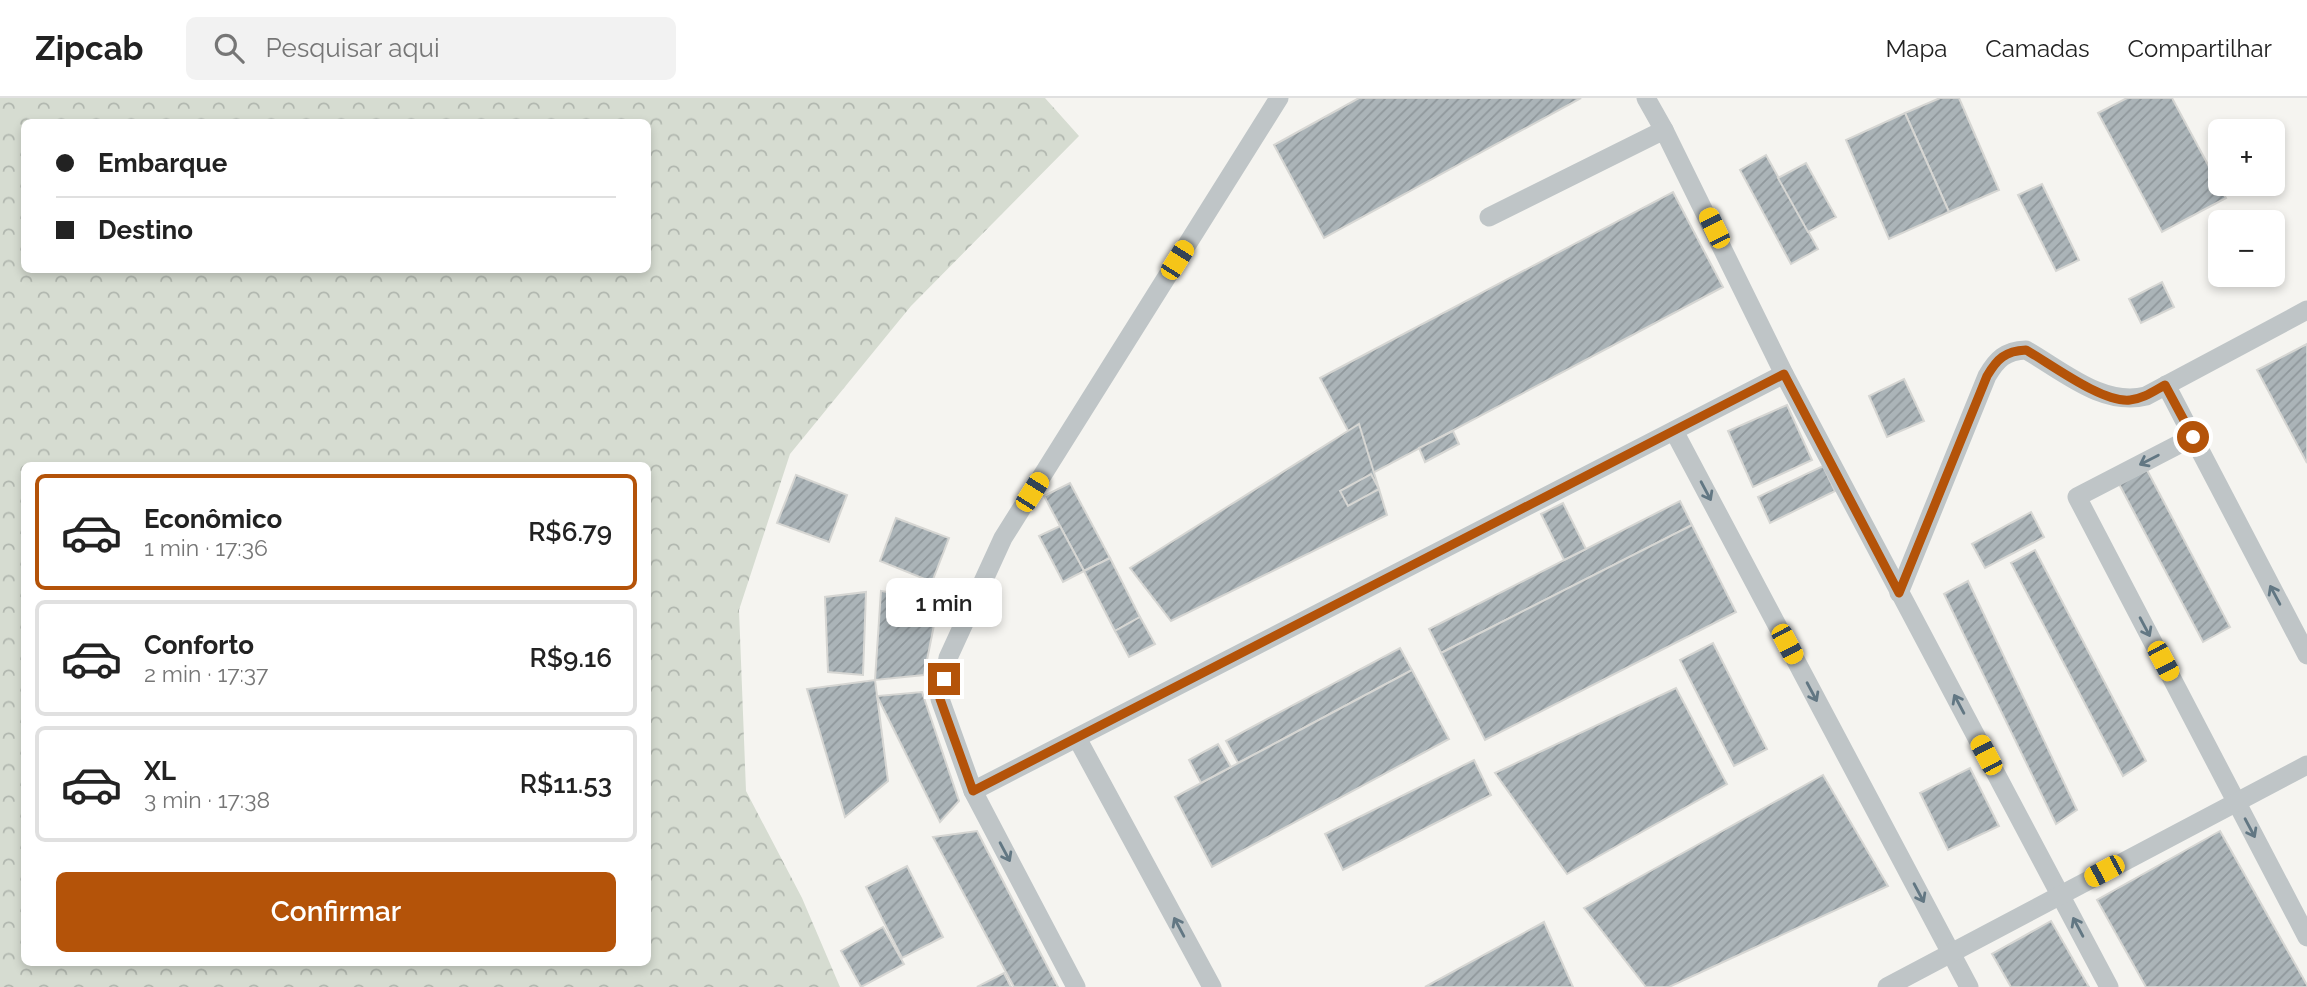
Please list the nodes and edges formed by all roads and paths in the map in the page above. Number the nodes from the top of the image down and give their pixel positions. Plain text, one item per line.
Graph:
1 (1279, 98) edge
2 (1646, 98) edge
3 (1664, 130) junction
4 (1489, 216) dead end
5 (2307, 310) edge
6 (1784, 374) junction
7 (2165, 385) junction
8 (1674, 431) junction
9 (2193, 437) junction
10 (1899, 593) junction
11 (2307, 655) edge
12 (1077, 738) junction
13 (2307, 765) edge
14 (973, 791) junction
15 (2236, 801) junction
16 (2061, 894) junction
17 (2307, 937) edge
18 (1950, 953) junction
19 (1076, 987) edge
20 (1212, 987) edge
21 (1887, 987) edge
22 (1969, 987) edge
23 (2109, 987) edge

1 - 14 lane
2 - 3 lane
3 - 4 lane
3 - 6 lane
5 - 7 lane
6 - 8 lane
6 - 10 lane
7 - 9 lane
7 - 10 lane
8 - 12 lane
8 -> 18 lane
11 -> 9 lane
9 -> 15 lane
16 -> 10 lane
12 - 14 lane
20 -> 12 lane
13 - 15 lane
14 -> 19 lane
15 - 16 lane
15 -> 17 lane
16 - 18 lane
23 -> 16 lane
18 - 21 lane
18 - 22 lane

